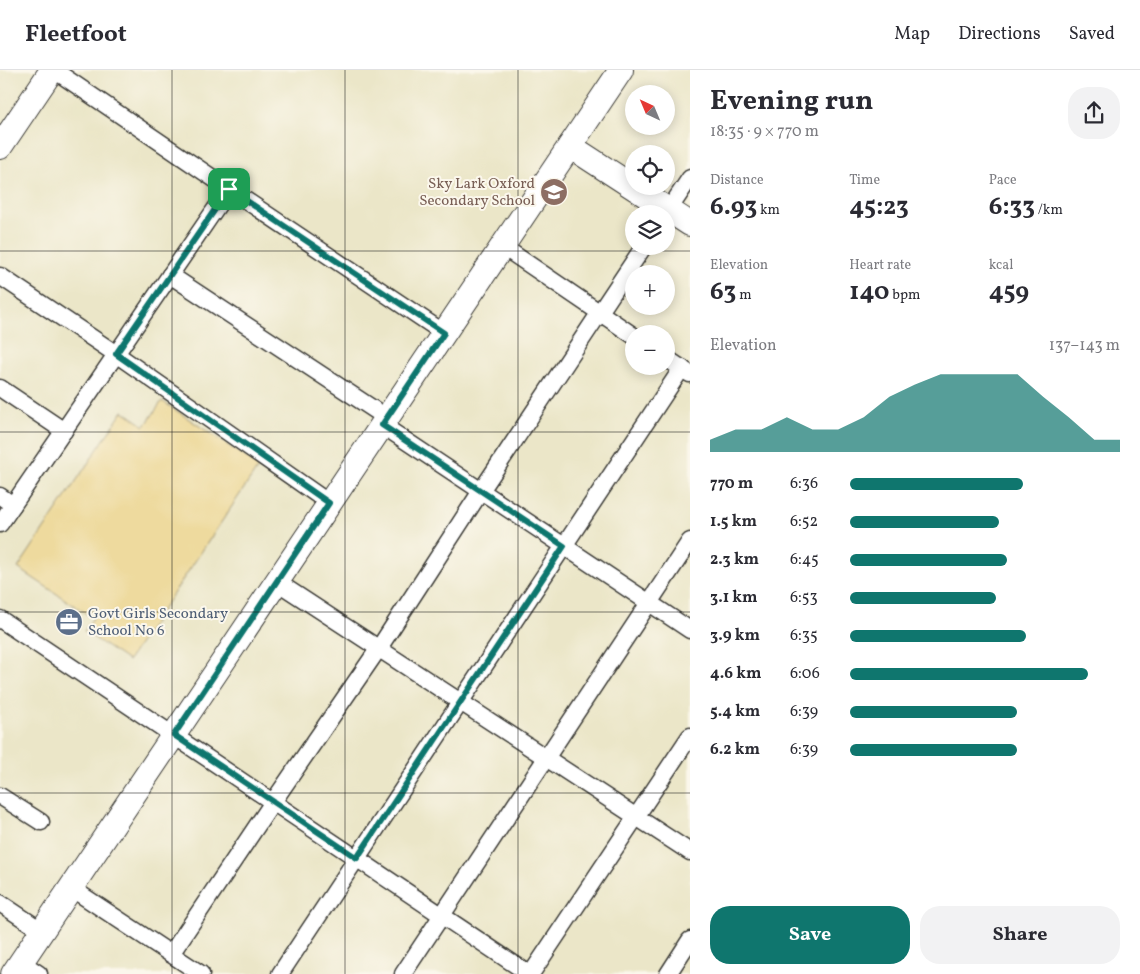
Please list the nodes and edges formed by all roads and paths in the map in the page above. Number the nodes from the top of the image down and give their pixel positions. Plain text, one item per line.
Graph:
1 (53, 70) edge
2 (621, 70) edge
3 (570, 146) junction
4 (0, 148) edge
5 (690, 178) edge
6 (229, 189) junction
7 (657, 205) edge
8 (672, 205) edge
9 (675, 216) edge
10 (690, 224) edge
11 (502, 246) junction
12 (638, 255) edge
13 (170, 275) junction
14 (0, 276) edge
15 (600, 313) junction
16 (625, 330) edge
17 (444, 333) junction
18 (116, 354) junction
19 (675, 364) edge
20 (686, 371) edge
21 (0, 388) edge
22 (385, 421) junction
23 (64, 430) junction
24 (481, 491) junction
25 (7, 501) edge
26 (329, 503) junction
27 (0, 524) edge
28 (690, 541) edge
29 (564, 546) junction
30 (277, 582) junction
31 (649, 603) junction
32 (0, 619) edge
33 (690, 630) edge
34 (379, 648) junction
35 (460, 702) junction
36 (690, 736) edge
37 (169, 742) junction
38 (546, 758) junction
39 (0, 796) edge
40 (273, 802) junction
41 (636, 817) junction
42 (41, 822) dead end
43 (690, 852) edge
44 (357, 858) junction
45 (71, 888) junction
46 (0, 903) edge
47 (442, 915) junction
48 (37, 928) junction
49 (690, 940) edge
50 (171, 954) junction
51 (685, 959) edge
52 (24, 970) edge
53 (0, 973) edge
54 (201, 974) edge
55 (280, 974) edge
56 (403, 974) edge
57 (530, 974) edge
58 (668, 974) edge

1 - 4 street
1 - 6 street
2 - 3 street
3 - 7 street
3 - 11 street
5 - 8 street
6 - 13 street
6 - 17 street
9 - 10 street
11 - 15 street
11 - 17 street
12 - 15 street
13 - 18 street
13 - 22 street
14 - 18 street
15 - 16 street
15 - 24 street
17 - 22 street
18 - 23 street
18 - 26 street
19 - 20 street
20 - 29 street
21 - 23 street
22 - 24 street
22 - 26 street
23 - 25 street
24 - 29 street
24 - 34 street
25 - 27 street
26 - 30 street
28 - 31 street
29 - 31 street
29 - 35 street
30 - 34 street
30 - 37 street
31 - 33 street
31 - 38 street
32 - 37 street
34 - 35 street
34 - 40 street
35 - 38 street
35 - 44 street
36 - 41 street
37 - 40 street
37 - 45 street
37 - 48 street
38 - 41 street
38 - 47 street
39 - 42 street
40 - 44 street
40 - 50 street
41 - 43 street
41 - 57 street
44 - 47 street
44 - 55 street
45 - 48 street
45 - 50 street
46 - 48 street
47 - 56 street
47 - 57 street
48 - 52 street
48 - 53 street
49 - 51 street
50 - 54 street
51 - 58 street

